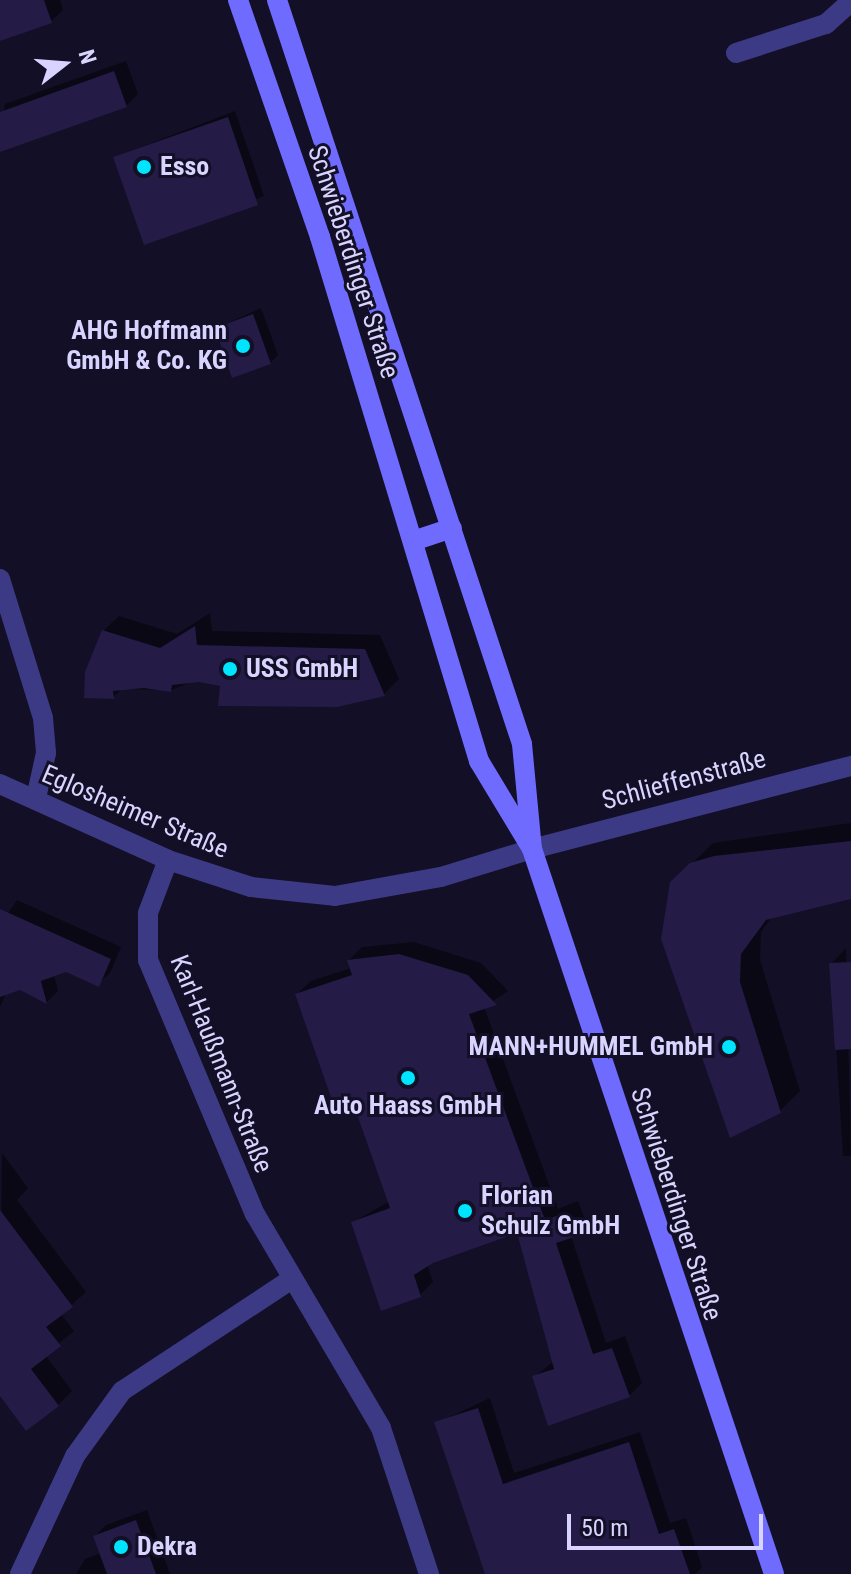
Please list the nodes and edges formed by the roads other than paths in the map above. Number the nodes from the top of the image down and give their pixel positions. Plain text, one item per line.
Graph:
1 (238, 0) edge
2 (277, 0) edge
3 (843, 5) edge
4 (736, 53) dead end
5 (452, 528) junction
6 (413, 541) junction
7 (0, 579) edge
8 (851, 766) edge
9 (0, 784) edge
10 (36, 798) junction
11 (532, 849) junction
12 (168, 860) junction
13 (289, 1281) junction
14 (20, 1574) edge
15 (429, 1574) edge
16 (774, 1574) edge

1 - 6 main road, Schwieberdinger Straße
2 - 5 main road, Schwieberdinger Straße
3 - 4 street
5 - 6 main road
5 - 11 main road, Schwieberdinger Straße
6 - 11 main road, Schwieberdinger Straße
7 - 10 street
8 - 11 street, Schlieffenstraße
9 - 10 street, Eglosheimer Straße
10 - 12 street, Eglosheimer Straße
11 - 12 street, Eglosheimer Straße
11 - 16 main road, Schwieberdinger Straße
12 - 13 street, Karl-Haußmann-Straße
13 - 14 street
13 - 15 street, Karl-Haußmann-Straße

